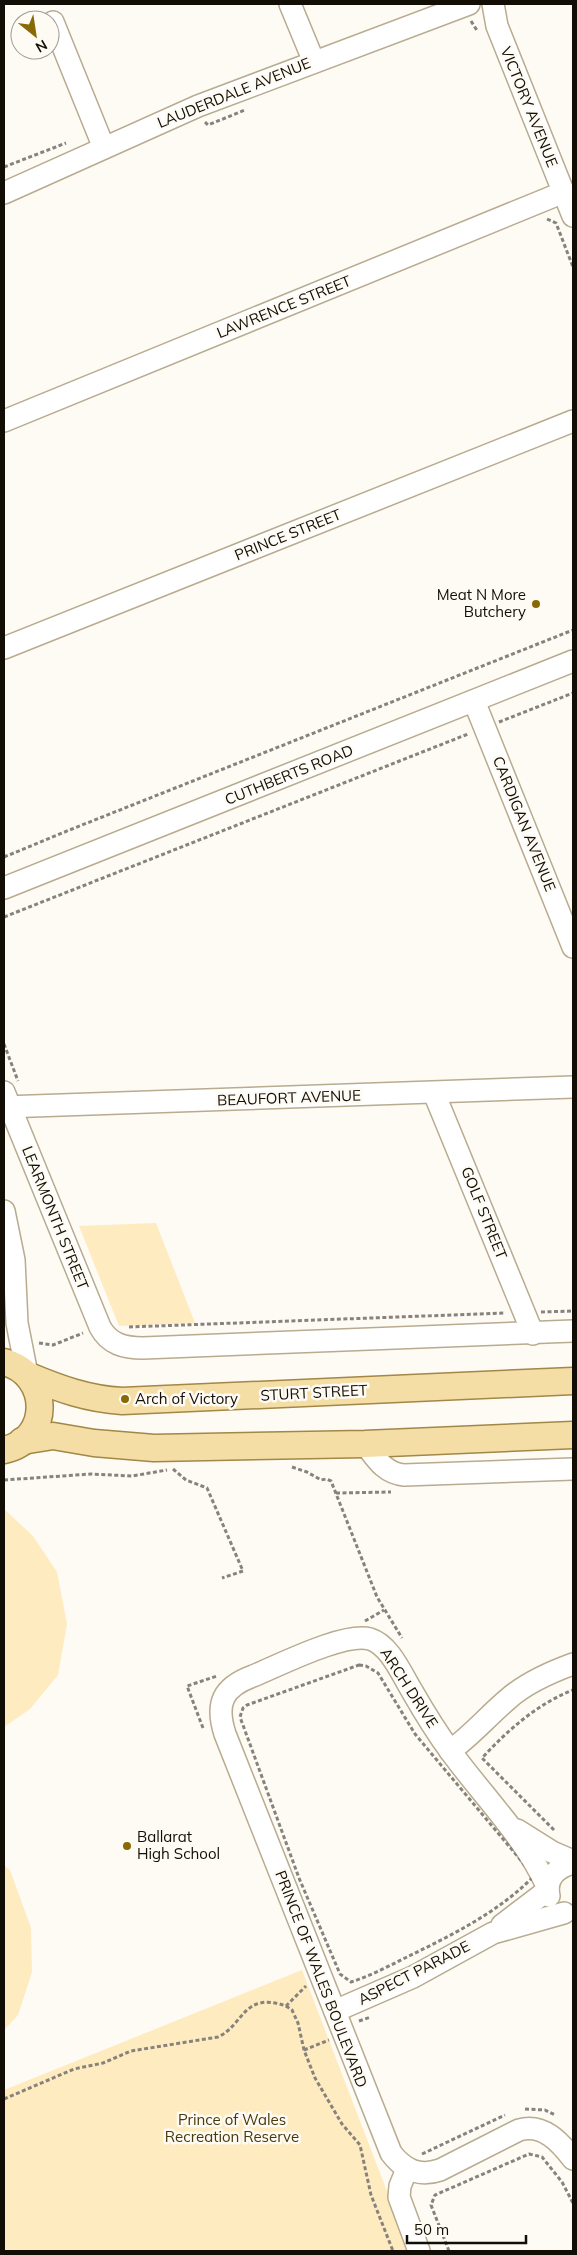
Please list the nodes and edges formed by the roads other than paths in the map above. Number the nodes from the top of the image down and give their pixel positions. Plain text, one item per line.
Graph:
1 (290, 4) edge
2 (469, 4) edge
3 (493, 4) edge
4 (60, 39) edge
5 (314, 62) junction
6 (101, 139) junction
7 (564, 192) junction
8 (4, 193) edge
9 (564, 220) edge
10 (4, 421) edge
11 (573, 421) edge
12 (4, 648) edge
13 (573, 661) edge
14 (474, 701) junction
15 (4, 888) edge
16 (573, 947) edge
17 (573, 1087) edge
18 (434, 1093) junction
19 (11, 1103) edge
20 (4, 1211) edge
21 (573, 1331) edge
22 (533, 1334) junction
23 (4, 1362) edge
24 (28, 1375) junction
25 (570, 1378) edge
26 (573, 1435) edge
27 (365, 1444) junction
28 (13, 1445) edge
29 (573, 1469) edge
30 (573, 1664) edge
31 (223, 1699) joint
32 (450, 1751) junction
33 (509, 1824) junction
34 (573, 1862) edge
35 (548, 1888) junction
36 (571, 1915) edge
37 (493, 1934) junction
38 (335, 2011) junction
39 (573, 2159) edge
40 (411, 2160) junction
41 (419, 2251) edge

1 - 5 street
2 - 5 street, LAUDERDALE AVENUE
3 - 7 street, VICTORY AVENUE
4 - 6 street
5 - 6 street, LAUDERDALE AVENUE
6 - 8 street, LAUDERDALE AVENUE
7 - 9 street, VICTORY AVENUE
7 - 10 street, LAWRENCE STREET
11 - 12 street, PRINCE STREET
13 - 14 street, CUTHBERTS ROAD
14 - 15 street, CUTHBERTS ROAD
14 - 16 street, CARDIGAN AVENUE
17 - 18 street, BEAUFORT AVENUE
18 - 19 street, BEAUFORT AVENUE
18 - 22 street, GOLF STREET
19 - 22 street, LEARMONTH STREET
20 - 24 street
21 - 22 street
23 - 24 main road, STURT STREET
24 - 25 main road, STURT STREET
24 - 28 main road
26 - 27 main road
27 - 28 main road
27 - 29 street
30 - 32 street
31 - 32 street, ARCH DRIVE
31 - 38 street, PRINCE OF WALES BOULEVARD
32 - 33 street, ARCH DRIVE
33 - 34 street, ARCH DRIVE
33 - 35 street, ARCH DRIVE
34 - 35 street, ASPECT PARADE
35 - 36 street, ARCH DRIVE
35 - 37 street, ASPECT PARADE
36 - 37 street, ASPECT PARADE
37 - 38 street, ASPECT PARADE
38 - 40 street, PRINCE OF WALES BOULEVARD
39 - 40 street
40 - 41 street

